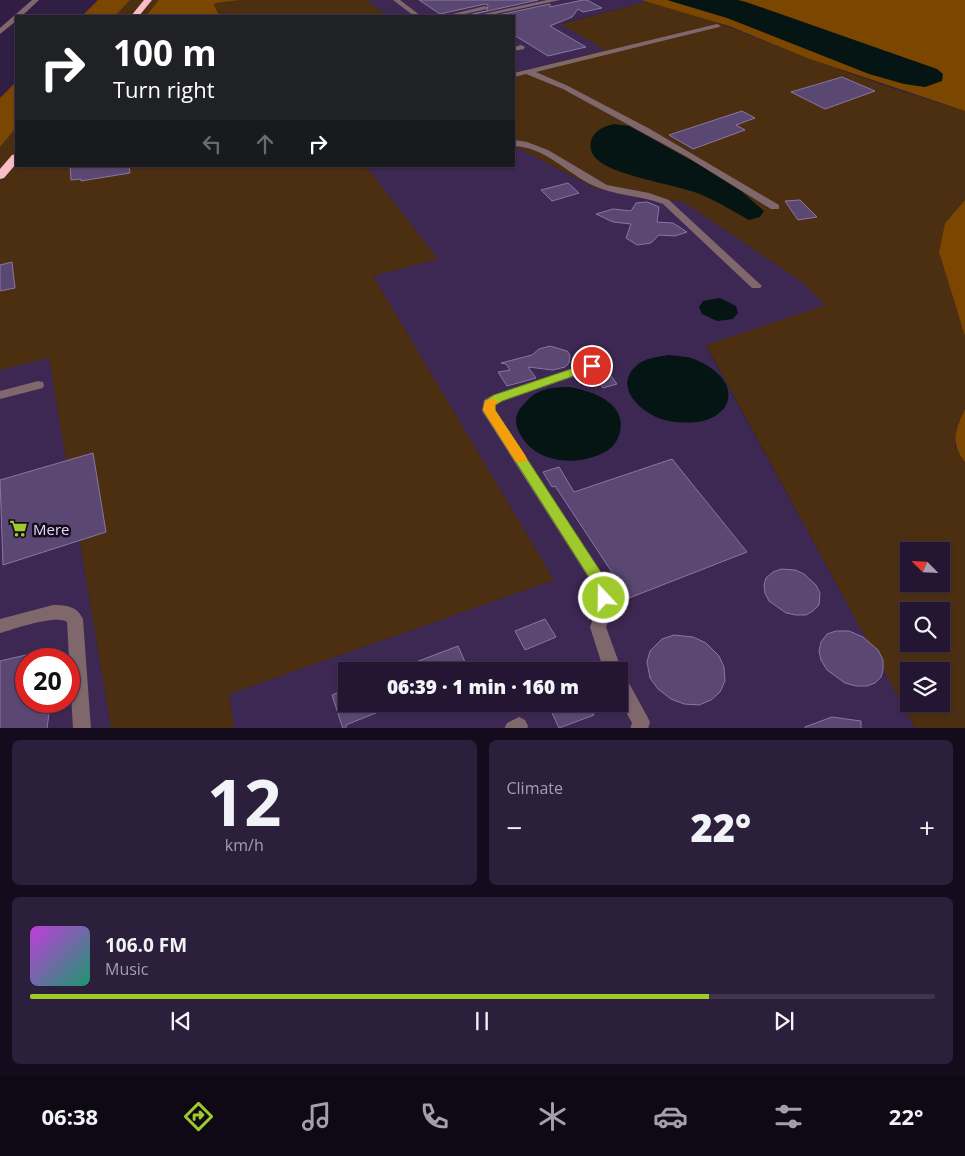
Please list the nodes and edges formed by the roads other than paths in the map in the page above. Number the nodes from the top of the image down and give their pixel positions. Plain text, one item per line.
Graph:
1 (36, 0) edge
2 (148, 0) edge
3 (396, 0) edge
4 (525, 0) edge
5 (556, 0) edge
6 (19, 15) edge
7 (136, 15) edge
8 (417, 15) edge
9 (452, 15) edge
10 (482, 15) edge
11 (15, 19) edge
12 (717, 26) dead end
13 (0, 32) edge
14 (527, 72) junction
15 (515, 75) edge
16 (515, 143) edge
17 (15, 158) edge
18 (0, 176) edge
19 (775, 207) dead end
20 (756, 286) dead end
21 (592, 366) dead end
22 (38, 385) dead end
23 (0, 395) edge
24 (0, 626) edge
25 (608, 662) edge
26 (628, 698) edge
27 (82, 728) edge
28 (639, 728) edge

1 - 6 street
2 - 7 highway
3 - 8 street
4 - 9 street
5 - 10 street
11 - 13 street
12 - 14 street
14 - 15 street
14 - 19 street
16 - 20 street
17 - 18 highway
21 - 25 street
22 - 23 street
24 - 27 street
26 - 28 street

